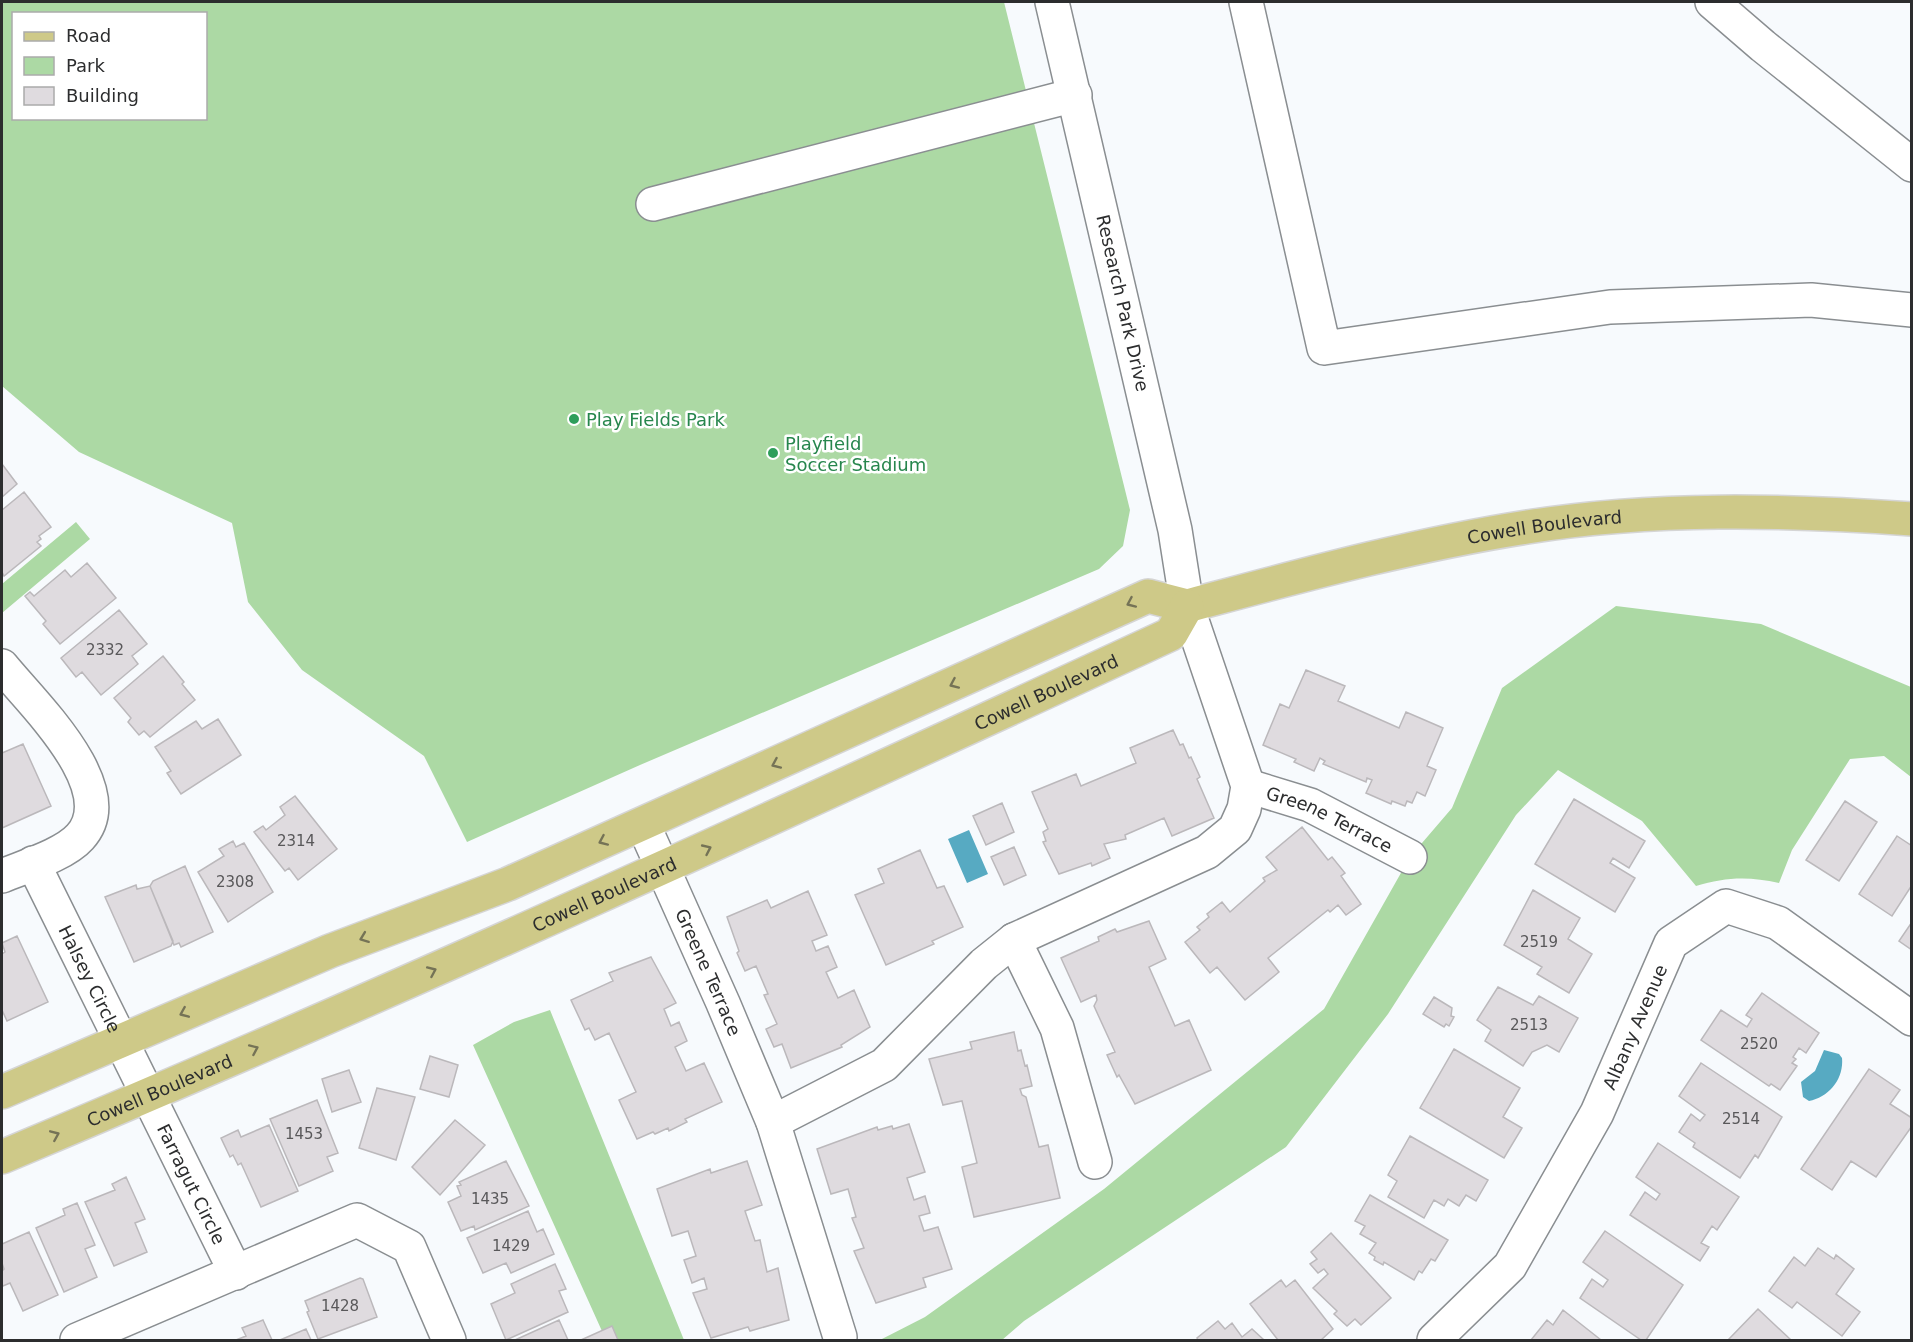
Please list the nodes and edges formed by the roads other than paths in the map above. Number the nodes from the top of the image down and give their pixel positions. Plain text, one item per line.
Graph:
1 (1052, 2) edge
2 (1246, 2) edge
3 (1712, 2) edge
4 (1075, 94) junction
5 (1911, 165) edge
6 (653, 204) dead end
7 (1911, 310) edge
8 (1911, 519) edge
9 (1187, 606) junction
10 (2, 666) edge
11 (1248, 786) junction
12 (643, 824) junction
13 (1410, 858) dead end
14 (33, 863) junction
15 (664, 869) junction
16 (2, 876) edge
17 (1014, 940) junction
18 (1911, 1019) edge
19 (120, 1040) junction
20 (2, 1092) edge
21 (148, 1096) junction
22 (773, 1122) junction
23 (2, 1157) edge
24 (1095, 1162) dead end
25 (236, 1273) junction
26 (840, 1336) dead end
27 (77, 1341) edge
28 (449, 1341) edge
29 (1434, 1341) edge

1 - 4 street, Research Park Drive
2 - 7 street
3 - 5 street
4 - 6 street
4 - 9 street, Research Park Drive
8 - 9 main road, Cowell Boulevard
9 - 11 street, Greene Terrace
9 -> 12 main road, Cowell Boulevard
15 -> 9 main road, Cowell Boulevard
10 - 14 street
11 - 13 street, Greene Terrace
11 - 17 street, Greene Terrace
12 - 15 street, Greene Terrace
12 -> 19 main road, Cowell Boulevard
14 - 16 street
14 - 19 street, Halsey Circle
21 -> 15 main road, Cowell Boulevard
15 - 22 street, Greene Terrace
17 - 22 street, Greene Terrace
17 - 24 street
18 - 29 street, Albany Avenue
19 - 20 main road, Cowell Boulevard
19 - 21 street, Halsey Circle
23 -> 21 main road, Cowell Boulevard
21 - 25 street, Farragut Circle
22 - 26 street, Greene Terrace
25 - 27 street
25 - 28 street

